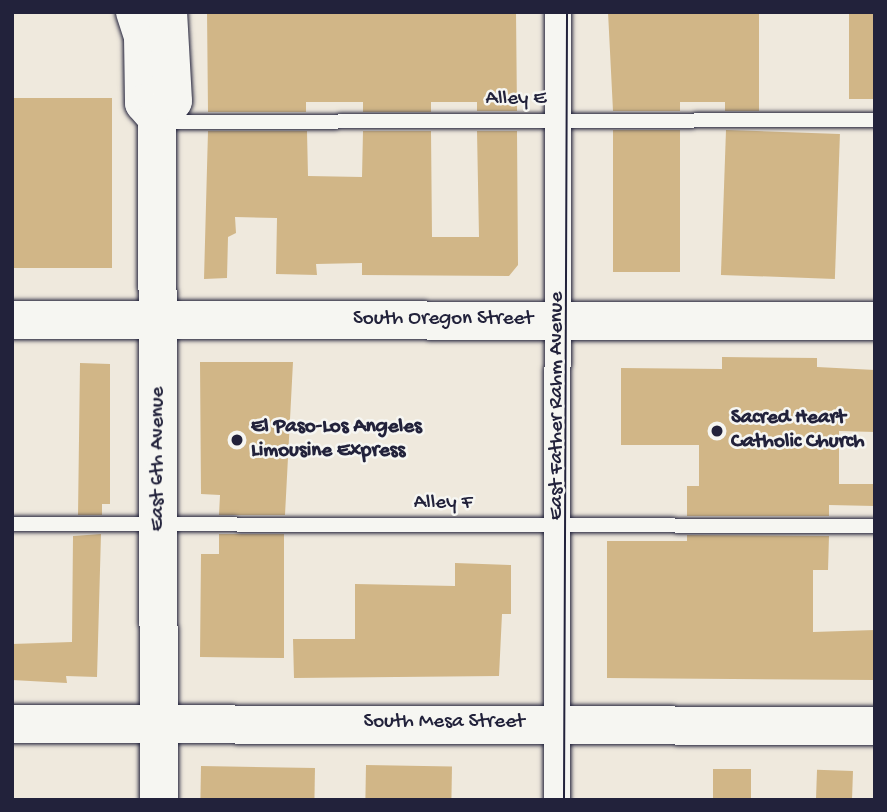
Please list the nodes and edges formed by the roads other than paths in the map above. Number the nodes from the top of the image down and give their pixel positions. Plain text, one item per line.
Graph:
1 (135, 12) edge
2 (168, 12) edge
3 (558, 12) edge
4 (157, 120) junction
5 (875, 120) edge
6 (558, 121) junction
7 (12, 320) edge
8 (558, 320) junction
9 (158, 321) junction
10 (875, 321) edge
11 (12, 524) edge
12 (558, 524) junction
13 (159, 525) junction
14 (875, 526) edge
15 (557, 723) junction
16 (12, 724) edge
17 (159, 724) junction
18 (875, 726) edge
19 (159, 800) edge
20 (557, 800) edge

1 - 4 main road, East 6th Avenue
2 - 4 main road, East 6th Avenue
3 - 6 street, East Father Rahm Avenue
4 - 6 lane, Alley E
4 - 9 main road, East 6th Avenue
5 - 6 lane, Alley E
6 - 8 street, East Father Rahm Avenue
7 - 9 main road, South Oregon Street
8 - 9 main road, South Oregon Street
8 - 10 main road, South Oregon Street
8 - 12 street, East Father Rahm Avenue
9 - 13 main road, East 6th Avenue
11 - 13 lane, Alley F
12 - 13 lane, Alley F
12 - 14 lane, Alley F
12 - 15 street, East Father Rahm Avenue
13 - 17 main road, East 6th Avenue
15 - 17 main road, South Mesa Street
15 - 18 main road, South Mesa Street
15 - 20 street, East Father Rahm Avenue
16 - 17 main road, South Mesa Street
17 - 19 main road, East 6th Avenue

